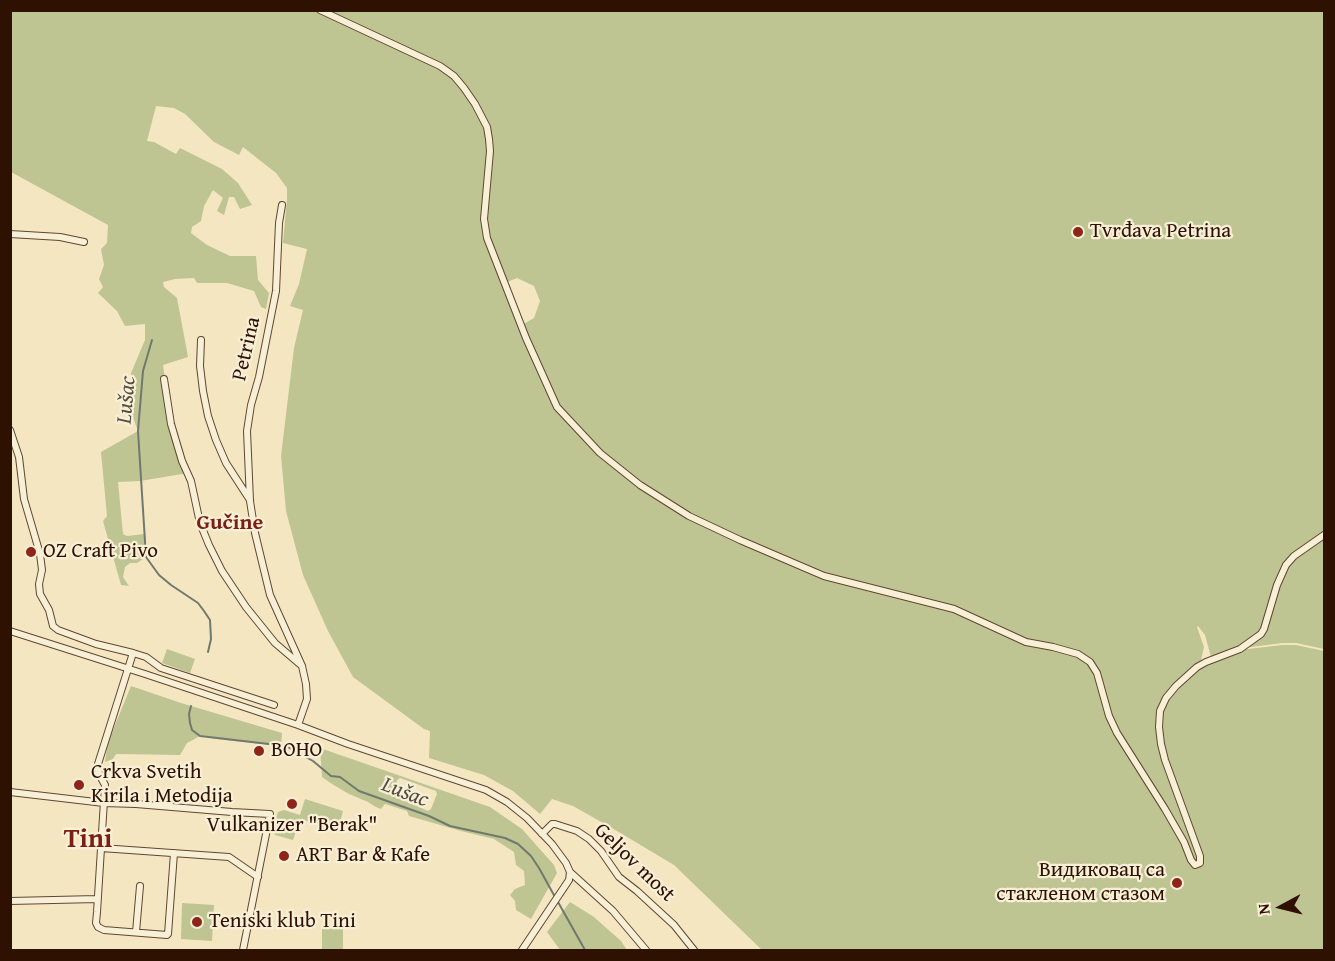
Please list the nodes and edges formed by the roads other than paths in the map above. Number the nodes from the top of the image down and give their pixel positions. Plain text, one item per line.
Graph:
1 (320, 10) edge
2 (282, 205) dead end
3 (10, 234) edge
4 (84, 242) dead end
5 (201, 340) dead end
6 (164, 379) dead end
7 (10, 430) edge
8 (250, 501) junction
9 (1324, 535) edge
10 (10, 631) edge
11 (133, 653) junction
12 (302, 666) junction
13 (128, 669) junction
14 (274, 705) dead end
15 (298, 726) junction
16 (10, 792) edge
17 (104, 803) junction
18 (542, 834) junction
19 (101, 848) junction
20 (174, 853) junction
21 (570, 872) junction
22 (258, 877) junction
23 (140, 886) dead end
24 (98, 899) junction
25 (10, 901) edge
26 (136, 932) junction
27 (243, 951) edge
28 (522, 951) edge
29 (646, 951) edge
30 (693, 951) edge

1 - 9 street
2 - 8 street, Petrina
3 - 4 street
5 - 8 street, Petrina
6 - 12 street
7 - 11 street
8 - 12 street, Petrina
10 - 13 street
11 - 13 street
11 - 14 street
12 - 15 street, Petrina
13 - 15 street
13 - 17 street
15 - 18 street
16 - 17 street
17 - 19 street
17 - 22 street
18 - 21 street
18 - 30 street, Geljov most
19 - 20 street
19 - 24 street
20 - 22 street
20 - 26 street
21 - 28 street
21 - 29 street
22 - 27 street
23 - 26 street
24 - 25 street
24 - 26 street

